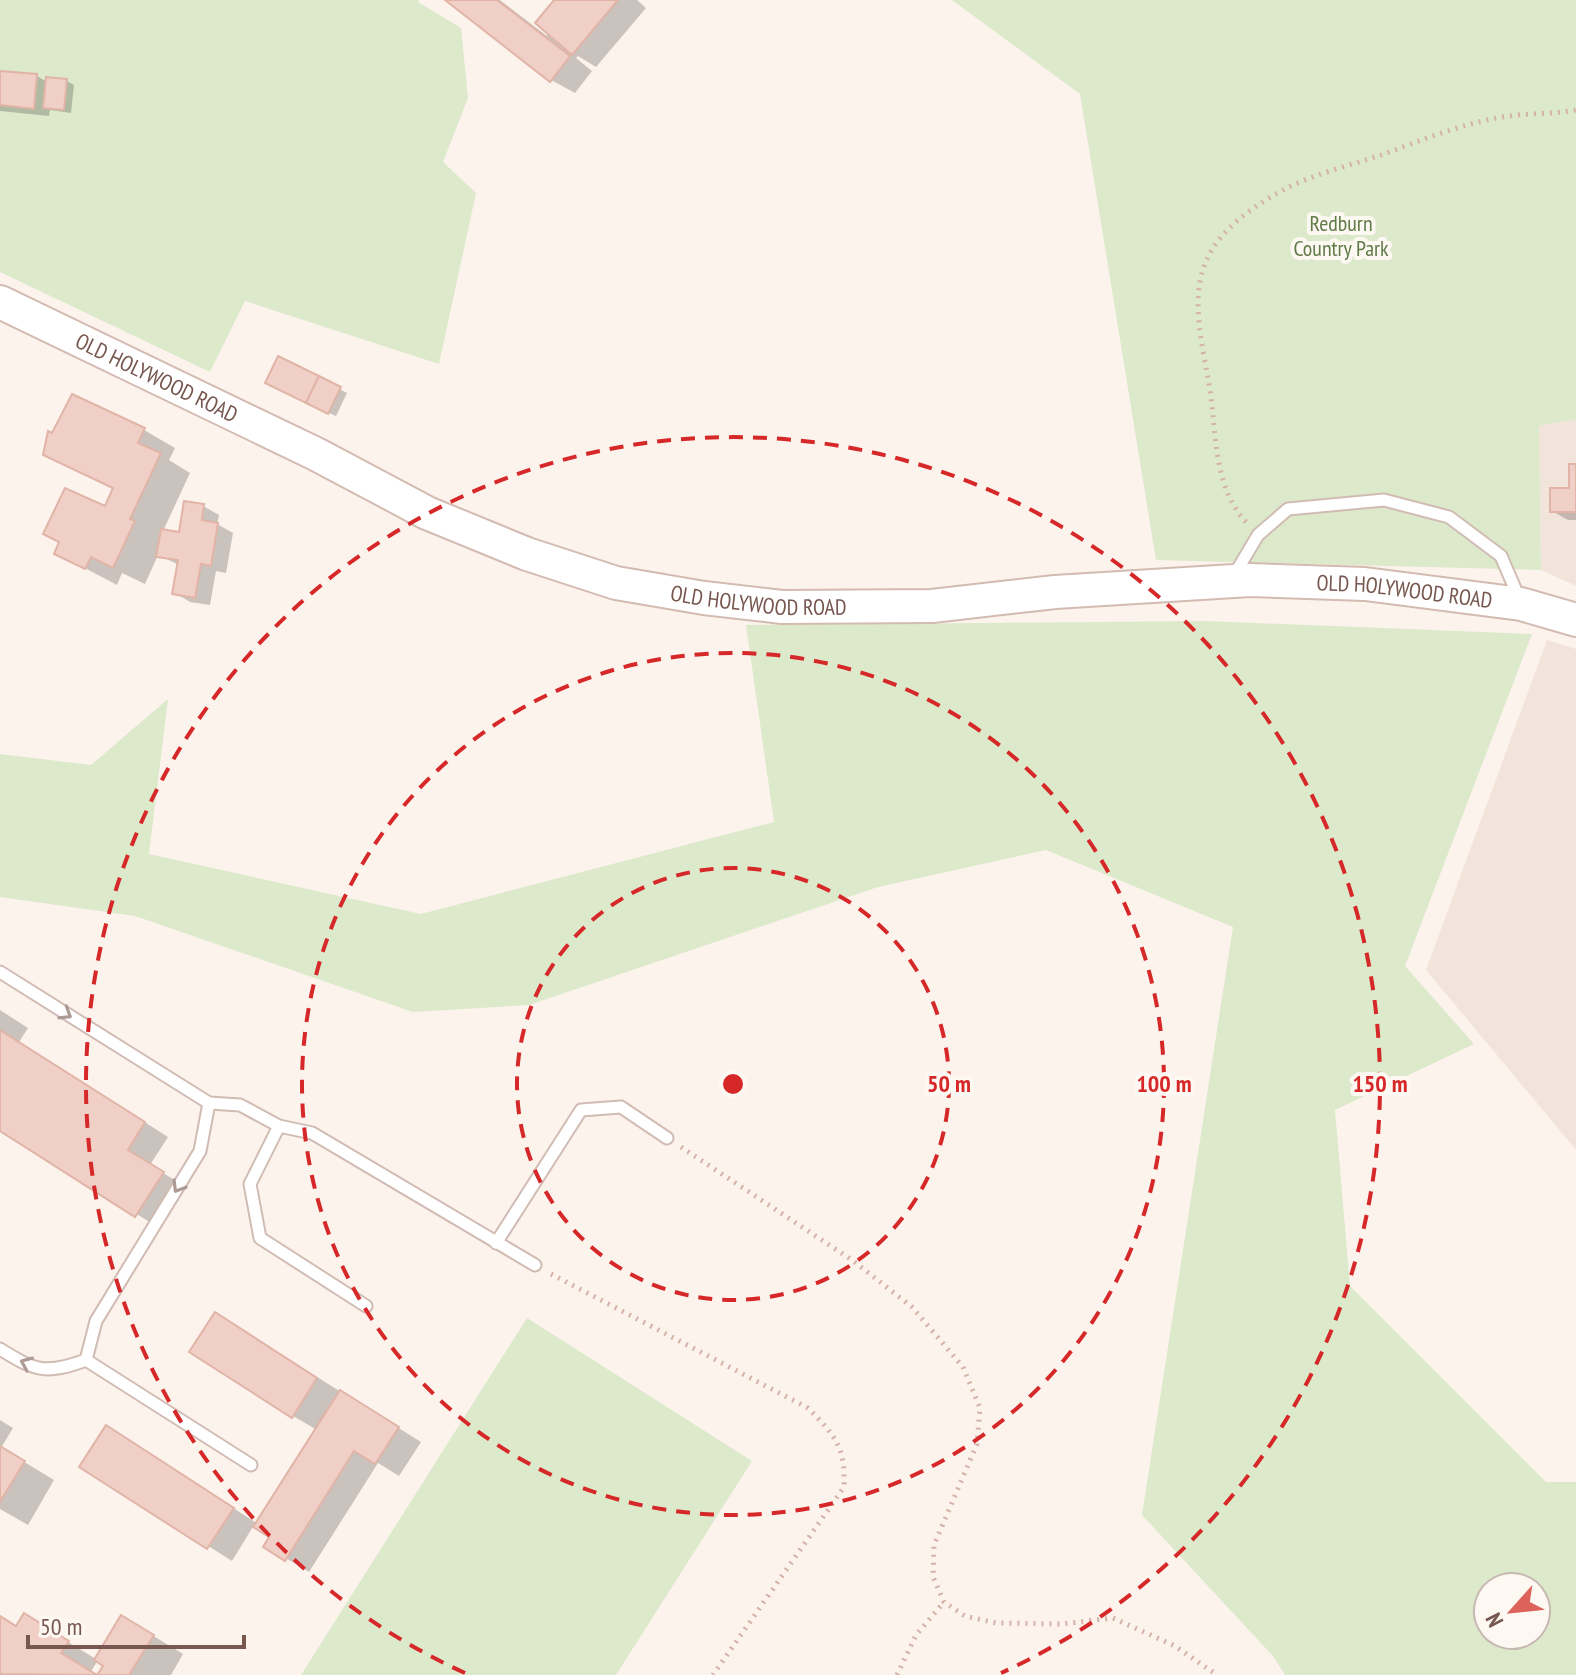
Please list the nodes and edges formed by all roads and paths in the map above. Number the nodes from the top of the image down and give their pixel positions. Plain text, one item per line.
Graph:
1 (1576, 110) edge
2 (0, 302) edge
3 (1258, 535) junction
4 (1230, 581) junction
5 (1521, 604) junction
6 (1576, 620) edge
7 (0, 972) edge
8 (209, 1103) junction
9 (279, 1126) junction
10 (667, 1138) joint
11 (496, 1243) junction
12 (535, 1265) joint
13 (366, 1306) dead end
14 (0, 1349) edge
15 (86, 1360) junction
16 (251, 1465) dead end
17 (944, 1602) junction
18 (713, 1675) edge
19 (897, 1675) edge
20 (1217, 1675) edge

1 - 3 path
2 - 4 street, OLD HOLYWOOD ROAD
3 - 4 lane
3 - 5 lane
4 - 5 street, OLD HOLYWOOD ROAD
5 - 6 street, OLD HOLYWOOD ROAD
7 -> 8 lane
8 - 9 lane
8 -> 15 lane
9 - 11 lane
9 - 13 lane
10 - 11 lane
10 - 17 path
11 - 12 lane
12 - 18 path
15 -> 14 lane
15 - 16 lane
17 - 19 path
17 - 20 path

